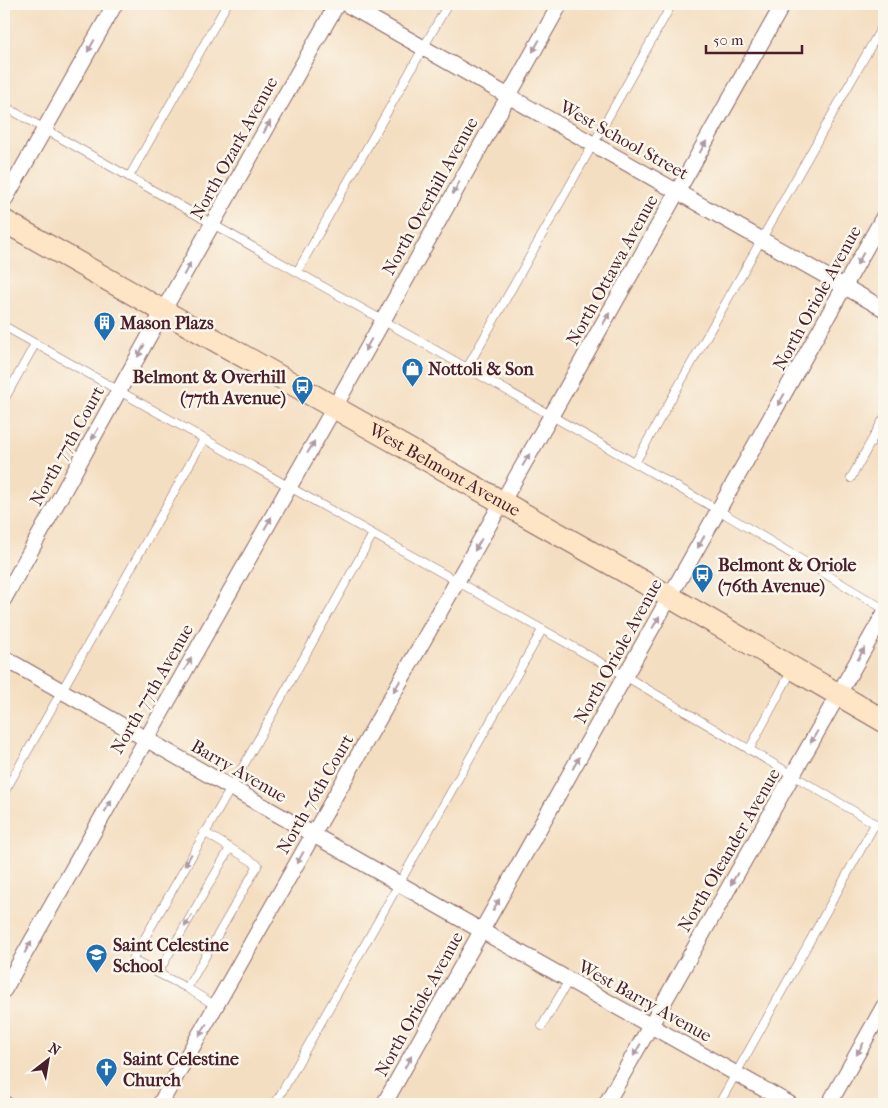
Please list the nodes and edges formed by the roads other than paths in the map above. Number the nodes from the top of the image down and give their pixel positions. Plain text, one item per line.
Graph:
1 (115, 4) edge
2 (226, 4) edge
3 (337, 4) edge
4 (346, 4) edge
5 (448, 4) edge
6 (560, 4) edge
7 (672, 4) edge
8 (783, 4) edge
9 (884, 23) edge
10 (423, 48) junction
11 (508, 96) junction
12 (4, 106) edge
13 (44, 129) junction
14 (593, 144) junction
15 (129, 177) junction
16 (678, 192) junction
17 (4, 201) edge
18 (884, 216) edge
19 (4, 221) edge
20 (212, 224) junction
21 (762, 239) junction
22 (297, 272) junction
23 (845, 286) junction
24 (884, 309) edge
25 (163, 311) junction
26 (382, 320) junction
27 (4, 326) edge
28 (35, 344) junction
29 (467, 368) junction
30 (119, 391) junction
31 (4, 400) edge
32 (334, 408) junction
33 (551, 416) junction
34 (884, 418) edge
35 (204, 439) junction
36 (635, 463) junction
37 (851, 478) dead end
38 (288, 487) junction
39 (502, 502) junction
40 (718, 510) junction
41 (373, 534) junction
42 (457, 582) junction
43 (670, 597) junction
44 (4, 599) edge
45 (884, 608) edge
46 (884, 614) edge
47 (542, 630) junction
48 (4, 658) edge
49 (793, 669) junction
50 (625, 676) junction
51 (62, 691) junction
52 (838, 695) junction
53 (884, 721) edge
54 (145, 739) junction
55 (749, 750) junction
56 (793, 776) junction
57 (231, 788) junction
58 (4, 793) edge
59 (875, 824) junction
60 (884, 829) edge
61 (204, 832) junction
62 (313, 835) junction
63 (230, 848) junction
64 (399, 884) junction
65 (482, 931) junction
66 (158, 973) junction
67 (569, 980) junction
68 (187, 988) junction
69 (4, 990) edge
70 (216, 1006) junction
71 (884, 1006) edge
72 (542, 1026) dead end
73 (651, 1026) junction
74 (736, 1074) junction
75 (160, 1104) edge
76 (274, 1104) edge
77 (384, 1104) edge
78 (606, 1104) edge
79 (719, 1104) edge
80 (790, 1104) edge
81 (829, 1104) edge

1 -> 13 street
2 - 15 lane
20 -> 3 street, North Ozark Avenue
4 - 10 street, West School Street
5 - 10 lane
6 -> 11 street, North Overhill Avenue
7 - 14 lane
16 -> 8 street, North Ottawa Avenue
9 - 21 lane
10 - 11 street, West School Street
10 - 22 lane
11 - 14 street, West School Street
11 -> 26 street, North Overhill Avenue
12 - 13 lane
13 - 15 lane
13 - 17 street
14 - 16 street, West School Street
14 - 29 lane
15 - 20 lane
16 - 21 street, West School Street
33 -> 16 street, North Ottawa Avenue
18 -> 23 street, North Oriole Avenue
19 - 25 main road, West Belmont Avenue
20 - 22 lane
25 -> 20 street, North Ozark Avenue
21 - 23 street, West School Street
21 - 36 lane
22 - 26 lane
23 - 24 street, West School Street
23 -> 40 street, North Oriole Avenue
25 -> 30 street, North 77th Court
25 - 32 main road, West Belmont Avenue
26 - 29 lane
26 -> 32 street, North Overhill Avenue
27 - 28 lane
28 - 30 lane
28 - 31 lane
29 - 33 lane
30 - 35 lane
30 -> 44 street, North 77th Court
38 -> 32 street, North 77th Avenue
32 - 39 main road, West Belmont Avenue
33 - 36 lane
39 -> 33 street, North Ottawa Avenue
34 - 37 lane
35 - 38 lane
35 - 51 lane
36 - 40 lane
38 - 41 lane
54 -> 38 street, North 77th Avenue
39 -> 42 street, North 76th Court
39 - 43 main road, West Belmont Avenue
40 -> 43 street, North Oriole Avenue
40 - 45 lane
41 - 42 lane
41 - 57 lane
42 - 47 lane
42 -> 62 street, North 76th Court
43 - 49 main road, West Belmont Avenue
50 -> 43 street, North Oriole Avenue
52 -> 46 street, North Oleander Avenue
47 - 50 lane
47 - 64 lane
48 - 51 street, Barry Avenue
49 - 52 main road, West Belmont Avenue
49 - 55 lane
50 - 55 lane
65 -> 50 street, North Oriole Avenue
51 - 54 street, Barry Avenue
51 - 58 lane
52 - 53 main road, West Belmont Avenue
52 -> 56 street, North Oleander Avenue
54 - 57 street, Barry Avenue
69 -> 54 street, North 77th Avenue
55 - 56 lane
56 - 59 lane
56 -> 73 street, North Oleander Avenue
57 - 61 lane
57 - 62 street, Barry Avenue
59 - 60 lane
59 - 74 lane
61 - 63 lane
61 -> 66 lane
62 - 64 street, Barry Avenue
62 -> 70 street, North 76th Court
63 -> 66 lane
63 - 68 lane
64 - 65 street, Barry Avenue
64 - 76 lane
65 - 67 street, West Barry Avenue
77 -> 65 street, North Oriole Avenue
66 - 68 lane
67 - 72 lane
67 - 73 street, West Barry Avenue
68 - 70 lane
70 -> 75 street, North 76th Court
71 -> 81 street
73 - 74 street, West Barry Avenue
73 -> 78 street, North Oleander Avenue
74 - 79 lane
74 - 80 street, West Barry Avenue

